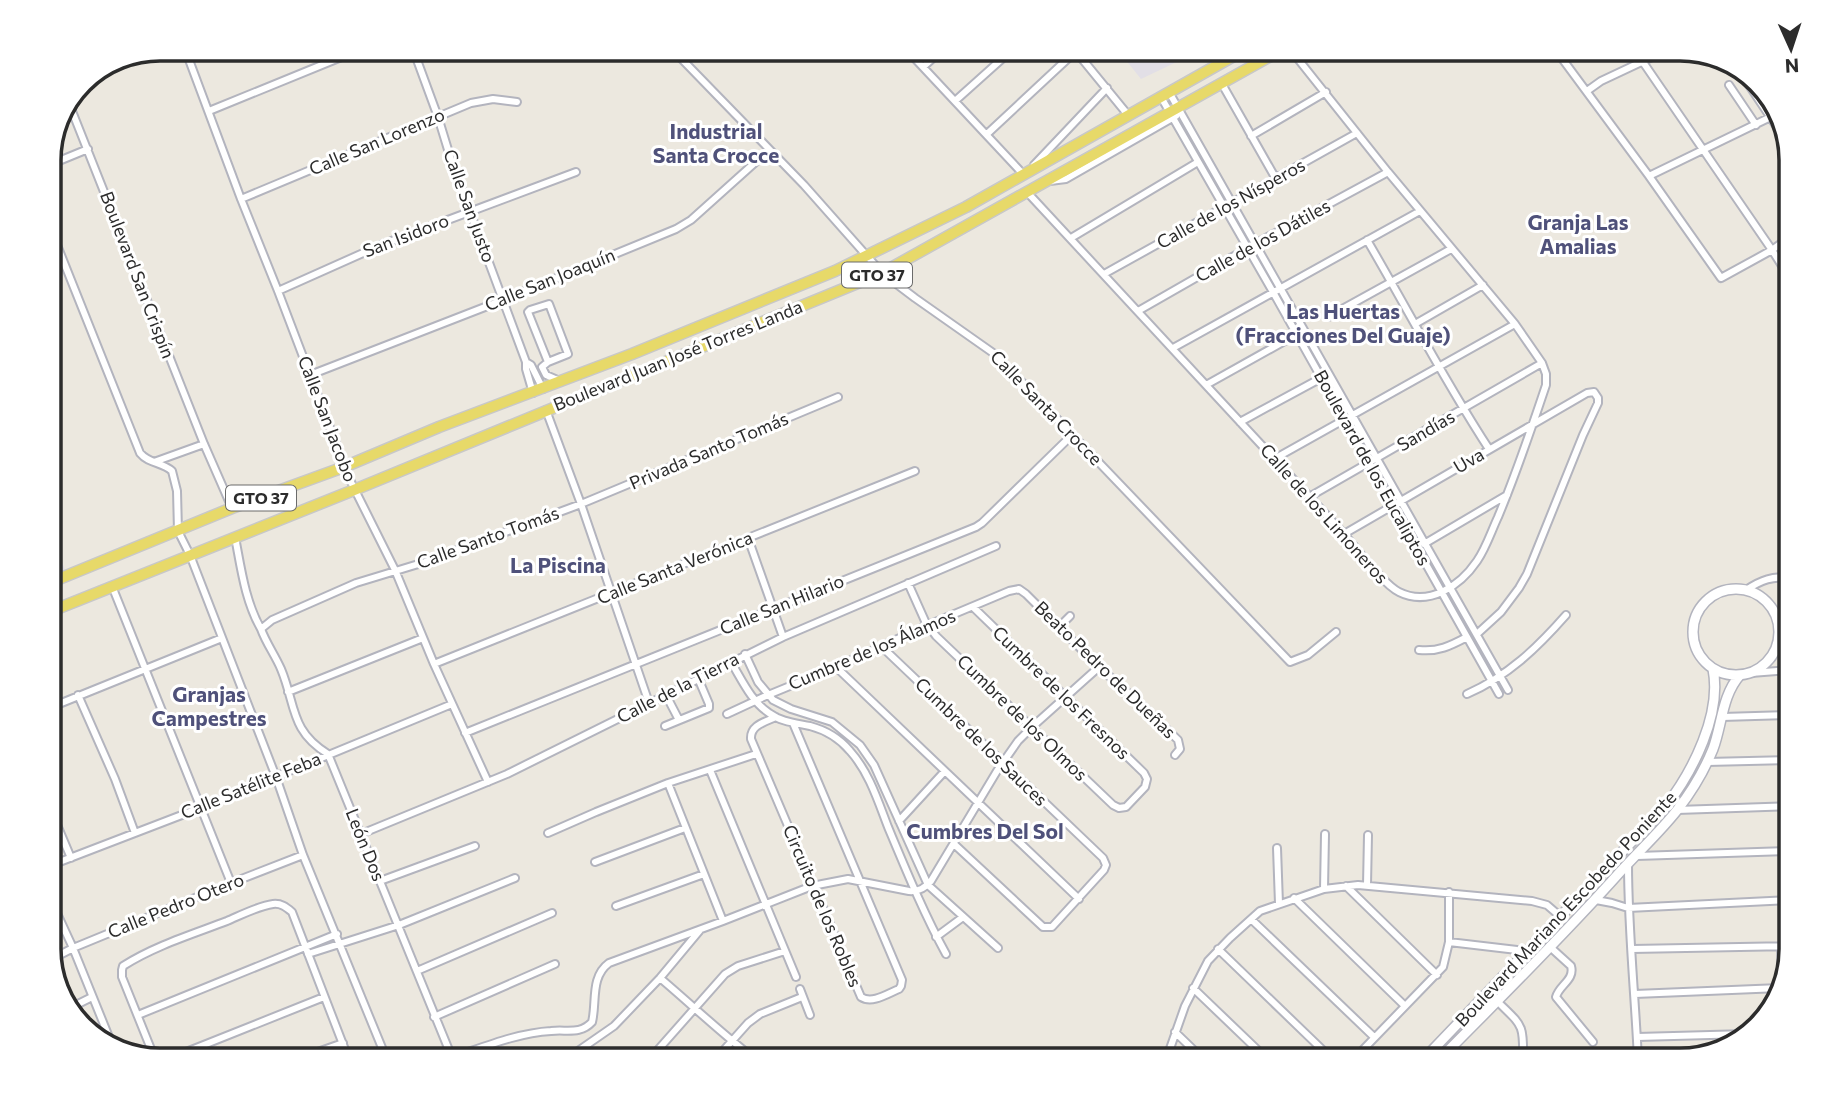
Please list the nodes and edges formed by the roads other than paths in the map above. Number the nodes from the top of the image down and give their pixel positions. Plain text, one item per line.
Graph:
1 (190, 61) edge
2 (332, 61) edge
3 (417, 61) edge
4 (684, 61) edge
5 (917, 61) edge
6 (930, 61) edge
7 (1000, 61) edge
8 (1063, 61) edge
9 (1084, 61) edge
10 (1224, 61) edge
11 (1262, 61) edge
12 (1300, 61) edge
13 (1564, 61) edge
14 (1642, 61) joint
15 (923, 67) junction
16 (1222, 84) junction
17 (1729, 85) dead end
18 (1107, 88) junction
19 (1587, 91) junction
20 (1326, 92) junction
21 (1165, 94) junction
22 (955, 101) junction
23 (517, 102) dead end
24 (209, 111) junction
25 (1176, 113) junction
26 (73, 114) edge
27 (1128, 115) junction
28 (438, 117) junction
29 (1770, 117) edge
30 (1756, 125) junction
31 (1357, 133) junction
32 (987, 134) junction
33 (1251, 136) junction
34 (88, 149) junction
35 (1703, 149) junction
36 (769, 150) junction
37 (61, 160) edge
38 (1198, 162) junction
39 (576, 172) dead end
40 (1388, 172) junction
41 (1026, 173) junction
42 (1649, 176) junction
43 (1276, 178) junction
44 (1027, 192) junction
45 (241, 200) junction
46 (1232, 203) junction
47 (1224, 207) junction
48 (1420, 211) junction
49 (470, 212) junction
50 (1071, 238) junction
51 (1367, 240) junction
52 (1255, 244) junction
53 (1779, 245) edge
54 (1248, 248) junction
55 (1451, 249) junction
56 (1772, 250) junction
57 (61, 255) edge
58 (869, 256) junction
59 (1779, 261) edge
60 (882, 273) junction
61 (1104, 274) junction
62 (1392, 282) junction
63 (1483, 285) junction
64 (1280, 288) junction
65 (278, 291) junction
66 (1273, 292) junction
67 (503, 300) junction
68 (1138, 311) junction
69 (1328, 317) dead end
70 (1415, 324) junction
71 (1515, 324) junction
72 (1304, 330) junction
73 (1297, 334) junction
74 (1173, 348) junction
75 (526, 362) junction
76 (548, 362) junction
77 (1542, 363) junction
78 (1438, 368) junction
79 (1329, 374) junction
80 (310, 375) junction
81 (1321, 378) junction
82 (561, 382) junction
83 (1206, 385) junction
84 (543, 389) junction
85 (533, 393) junction
86 (838, 397) dead end
87 (546, 410) junction
88 (1463, 410) junction
89 (1352, 415) junction
90 (1344, 419) junction
91 (1240, 422) junction
92 (1533, 423) junction
93 (1072, 435) junction
94 (204, 444) junction
95 (1489, 449) junction
96 (1274, 459) junction
97 (1373, 461) junction
98 (153, 462) junction
99 (344, 467) junction
100 (915, 471) dead end
101 (354, 490) junction
102 (1508, 494) junction
103 (1309, 497) junction
104 (1400, 501) junction
105 (580, 504) junction
106 (1392, 505) junction
107 (232, 508) junction
108 (178, 531) junction
109 (1344, 534) junction
110 (235, 537) junction
111 (748, 538) junction
112 (1424, 544) junction
113 (996, 546) dead end
114 (190, 555) junction
115 (395, 570) junction
116 (61, 578) edge
117 (1779, 578) edge
118 (908, 583) junction
119 (112, 586) junction
120 (1019, 589) joint
121 (1450, 589) junction
122 (1746, 590) junction
123 (1442, 593) junction
124 (611, 594) junction
125 (61, 607) edge
126 (973, 607) junction
127 (773, 609) junction
128 (1566, 615) dead end
129 (1070, 616) dead end
130 (1779, 617) edge
131 (928, 625) junction
132 (1060, 626) junction
133 (261, 629) junction
134 (1336, 632) dead end
135 (1477, 634) junction
136 (783, 637) junction
137 (1467, 637) junction
138 (222, 638) junction
139 (423, 638) junction
140 (1779, 642) edge
141 (881, 646) junction
142 (1777, 646) joint
143 (1419, 650) dead end
144 (745, 654) junction
145 (732, 662) junction
146 (434, 664) junction
147 (636, 664) junction
148 (836, 667) junction
149 (1099, 667) junction
150 (145, 668) junction
151 (1713, 669) junction
152 (1779, 671) edge
153 (1751, 673) junction
154 (1740, 675) junction
155 (1500, 677) junction
156 (698, 678) junction
157 (1492, 682) junction
158 (1508, 690) dead end
159 (288, 692) junction
160 (1467, 694) dead end
161 (1499, 694) dead end
162 (78, 695) junction
163 (666, 695) junction
164 (768, 695) junction
165 (1066, 697) junction
166 (754, 701) junction
167 (61, 703) edge
168 (649, 703) junction
169 (452, 704) junction
170 (727, 714) dead end
171 (1779, 715) edge
172 (1722, 717) junction
173 (776, 718) junction
174 (679, 720) junction
175 (793, 723) junction
176 (665, 726) dead end
177 (1032, 727) junction
178 (465, 733) junction
179 (328, 754) junction
180 (756, 754) junction
181 (1175, 755) dead end
182 (1779, 760) edge
183 (1707, 762) junction
184 (1002, 763) junction
185 (710, 770) junction
186 (944, 772) junction
187 (276, 777) junction
188 (488, 782) junction
189 (668, 783) junction
190 (978, 803) junction
191 (1779, 806) edge
192 (200, 808) junction
193 (1119, 808) joint
194 (1677, 810) junction
195 (899, 821) junction
196 (685, 828) junction
197 (135, 833) junction
198 (548, 833) dead end
199 (61, 834) edge
200 (361, 834) junction
201 (1325, 834) dead end
202 (1368, 835) dead end
203 (954, 844) junction
204 (475, 846) dead end
205 (1278, 848) dead end
206 (1779, 850) edge
207 (303, 855) junction
208 (1637, 856) junction
209 (71, 858) junction
210 (61, 862) edge
211 (595, 862) dead end
212 (1628, 863) junction
213 (704, 874) junction
214 (515, 878) dead end
215 (858, 880) junction
216 (380, 881) junction
217 (231, 883) junction
218 (928, 885) junction
219 (1367, 885) junction
220 (812, 886) junction
221 (1346, 886) junction
222 (1324, 889) junction
223 (915, 891) junction
224 (1449, 892) junction
225 (1294, 898) junction
226 (1079, 899) junction
227 (1596, 900) junction
228 (1779, 901) edge
229 (1279, 904) junction
230 (766, 905) junction
231 (616, 906) dead end
232 (1628, 908) junction
233 (552, 913) dead end
234 (963, 917) junction
235 (1561, 917) junction
236 (1251, 919) junction
237 (723, 921) junction
238 (61, 922) edge
239 (399, 925) junction
240 (701, 929) junction
241 (337, 934) junction
242 (936, 937) junction
243 (670, 940) junction
244 (1449, 942) junction
245 (341, 943) junction
246 (305, 946) junction
247 (1549, 946) junction
248 (1779, 946) edge
249 (73, 948) junction
250 (998, 948) dead end
251 (1217, 949) junction
252 (1632, 949) junction
253 (785, 951) junction
254 (680, 953) junction
255 (61, 954) edge
256 (309, 954) junction
257 (946, 954) dead end
258 (1525, 955) junction
259 (555, 964) dead end
260 (417, 971) junction
261 (1437, 975) junction
262 (796, 977) dead end
263 (660, 978) junction
264 (1771, 987) edge
265 (1193, 988) junction
266 (1635, 994) junction
267 (92, 997) junction
268 (324, 997) junction
269 (1497, 1001) junction
270 (78, 1004) edge
271 (1405, 1006) junction
272 (696, 1008) junction
273 (138, 1015) junction
274 (810, 1015) dead end
275 (434, 1017) junction
276 (104, 1030) edge
277 (579, 1031) junction
278 (1175, 1032) junction
279 (1730, 1034) edge
280 (1374, 1037) junction
281 (1637, 1037) junction
282 (1443, 1040) junction
283 (732, 1042) junction
284 (1594, 1042) dead end
285 (343, 1043) junction
286 (588, 1044) junction
287 (150, 1047) edge
288 (1451, 1047) joint
289 (196, 1048) edge
290 (329, 1048) edge
291 (345, 1048) edge
292 (382, 1048) edge
293 (447, 1048) edge
294 (485, 1048) edge
295 (582, 1048) edge
296 (660, 1048) edge
297 (726, 1048) edge
298 (740, 1048) edge
299 (1170, 1048) edge
300 (1192, 1048) edge
301 (1256, 1048) edge
302 (1320, 1048) edge
303 (1364, 1048) edge
304 (1435, 1048) edge
305 (1523, 1048) edge
306 (1637, 1048) edge

1 - 24 street, Calle San Jacobo
2 - 24 street
3 - 28 street, Calle San Justo
4 - 36 street, Calle Santa Crocce
5 - 15 street
6 - 15 street
7 - 22 street
8 - 32 street
9 - 18 street
10 - 21 main road, Boulevard Juan José Torres Landa / GTO 37
11 - 16 main road, Boulevard Juan José Torres Landa / GTO 37
12 - 20 street
13 - 19 street
14 - 19 street
14 - 35 street
15 - 22 street
16 - 25 main road, Boulevard Juan José Torres Landa / GTO 37
16 - 33 street
17 - 30 street
18 - 27 street
18 - 41 street
19 - 42 street
20 - 31 street
20 - 33 street
21 - 25 street, Boulevard de los Eucaliptos
21 - 27 main road, Boulevard Juan José Torres Landa / GTO 37
22 - 32 street
23 - 28 street, Calle San Lorenzo
24 - 45 street, Calle San Jacobo
25 - 38 street, Boulevard de los Eucaliptos
25 - 44 main road, Boulevard Juan José Torres Landa / GTO 37
25 - 46 street, Boulevard de los Eucaliptos
26 - 34 street, Boulevard San Crispín
27 - 41 main road, Boulevard Juan José Torres Landa / GTO 37
28 - 45 street, Calle San Lorenzo
28 - 49 street, Calle San Justo
29 - 30 street
30 - 35 street
31 - 40 street
31 - 43 street, Calle de los Nísperos
32 - 41 street
33 - 43 street
34 - 37 street
34 - 94 street, Boulevard San Crispín
35 - 42 street
35 - 56 street
36 - 58 street, Calle Santa Crocce
36 - 67 street, Calle San Joaquín
38 - 47 street, Boulevard de los Eucaliptos
38 - 50 street
39 - 49 street, San Isidoro
40 - 48 street
40 - 52 street, Calle de los Dátiles
41 - 58 main road, Boulevard Juan José Torres Landa / GTO 37
42 - 56 street
43 - 46 street, Calle de los Nísperos
44 - 50 street, Calle de los Limoneros
44 - 60 main road, Boulevard Juan José Torres Landa / GTO 37
45 - 65 street, Calle San Jacobo
46 - 47 street, Calle de los Nísperos
46 - 52 street, Boulevard de los Eucaliptos
47 - 54 street, Boulevard de los Eucaliptos
47 - 61 street, Calle de los Nísperos
48 - 51 street
48 - 55 street
49 - 65 street, San Isidoro
49 - 67 street, Calle San Justo
50 - 61 street, Calle de los Limoneros
51 - 62 street
51 - 64 street
52 - 54 street, Calle de los Dátiles
52 - 64 street, Boulevard de los Eucaliptos
53 - 56 street
54 - 66 street, Boulevard de los Eucaliptos
54 - 68 street, Calle de los Dátiles
55 - 62 street
55 - 63 street
56 - 59 street
57 - 98 street
58 - 60 street, Calle Santa Crocce
58 - 82 main road, Boulevard Juan José Torres Landa / GTO 37
60 - 87 main road, Boulevard Juan José Torres Landa / GTO 37
60 - 93 street, Calle Santa Crocce
61 - 68 street, Calle de los Limoneros
62 - 69 street
62 - 70 street
63 - 70 street
63 - 71 street
64 - 66 street
64 - 72 street, Boulevard de los Eucaliptos
65 - 80 street, Calle San Jacobo
66 - 73 street, Boulevard de los Eucaliptos
66 - 74 street
67 - 75 street, Calle San Justo
67 - 80 street, Calle San Joaquín
68 - 74 street, Calle de los Limoneros
70 - 78 street
71 - 77 street
71 - 78 street
72 - 73 street
72 - 79 street, Boulevard de los Eucaliptos
73 - 81 street, Boulevard de los Eucaliptos
73 - 83 street
74 - 83 street, Calle de los Limoneros
75 - 84 street, Calle San Justo
75 - 85 street, Calle San Justo
76 - 76 street
76 - 82 street
77 - 88 street, Sandías
77 - 92 street, Calle de los Limoneros
78 - 88 street
78 - 89 street
79 - 81 street
79 - 89 street, Boulevard de los Eucaliptos
80 - 99 street, Calle San Jacobo
81 - 90 street, Boulevard de los Eucaliptos
81 - 91 street
82 - 84 main road, Boulevard Juan José Torres Landa / GTO 37
83 - 91 street, Calle de los Limoneros
84 - 85 main road, Boulevard Juan José Torres Landa / GTO 37
85 - 99 main road, Boulevard Juan José Torres Landa / GTO 37
86 - 105 street, Privada Santo Tomás
87 - 101 main road, Boulevard Juan José Torres Landa / GTO 37
87 - 105 street
88 - 95 street
88 - 97 street, Sandías
89 - 90 street
89 - 97 street, Boulevard de los Eucaliptos
90 - 96 street
90 - 97 street, Boulevard de los Eucaliptos
91 - 96 street, Calle de los Limoneros
92 - 95 street, Uva
92 - 102 street, Calle de los Limoneros
92 - 135 street, Uva
93 - 127 street, Calle San Hilario
93 - 134 street, Calle Santa Crocce
94 - 98 street
94 - 107 street, Boulevard San Crispín
95 - 104 street, Uva
96 - 103 street, Calle de los Limoneros
97 - 103 street, Sandías
97 - 104 street, Boulevard de los Eucaliptos
97 - 106 street, Boulevard de los Eucaliptos
98 - 108 street
99 - 101 street, Calle San Jacobo
99 - 107 main road, Boulevard Juan José Torres Landa / GTO 37
100 - 111 street, Calle Santa Verónica
101 - 110 main road, Boulevard Juan José Torres Landa / GTO 37
101 - 115 street, Calle San Jacobo
102 - 112 street
102 - 121 street, Calle de los Limoneros
103 - 109 street, Calle de los Limoneros
104 - 106 street, Uva
104 - 112 street, Boulevard de los Eucaliptos
105 - 115 street, Calle Santo Tomás
105 - 124 street
106 - 109 street, Uva
106 - 123 street, Boulevard de los Eucaliptos
107 - 108 main road, Boulevard Juan José Torres Landa / GTO 37
108 - 114 street
108 - 116 main road, Boulevard Juan José Torres Landa / GTO 37
109 - 123 street, Calle de los Limoneros
110 - 114 main road, Boulevard Juan José Torres Landa / GTO 37
110 - 133 street, León Dos
111 - 124 street, Calle Santa Verónica
111 - 127 street
112 - 121 street, Boulevard de los Eucaliptos
113 - 118 street, Calle de la Tierra
114 - 119 main road, Boulevard Juan José Torres Landa / GTO 37
114 - 138 street
115 - 133 street, Calle Santo Tomás
115 - 139 street, Calle San Jacobo
117 - 122 street
118 - 131 street, Cumbre de los Olmos
118 - 136 street, Calle de la Tierra
119 - 125 main road, Boulevard Juan José Torres Landa / GTO 37
119 - 150 street
120 - 126 street, Cumbre de los Álamos
120 - 132 street, Beato Pedro de Dueñas
121 - 123 street, Calle de los Limoneros
121 - 135 street, Boulevard de los Eucaliptos
122 - 130 street
122 - 151 street
123 - 137 street, Boulevard de los Eucaliptos
124 - 146 street, Calle Santa Verónica
124 - 147 street
126 - 131 street, Cumbre de los Álamos
126 - 165 street, Cumbre de los Fresnos
127 - 136 street
127 - 147 street, Calle San Hilario
128 - 155 street
129 - 132 street
131 - 141 street, Cumbre de los Álamos
131 - 177 street, Cumbre de los Olmos
132 - 149 street, Beato Pedro de Dueñas
133 - 159 street, León Dos
135 - 155 street, Boulevard de los Eucaliptos
136 - 144 street, Calle de la Tierra
137 - 143 street
137 - 157 street, Boulevard de los Eucaliptos
138 - 150 street
138 - 187 street
139 - 146 street, Calle San Jacobo
139 - 159 street
140 - 142 street
141 - 148 street, Cumbre de los Álamos
141 - 184 street, Cumbre de los Sauces
142 - 153 street
144 - 145 street, Calle de la Tierra
144 - 164 street
145 - 156 street, Calle de la Tierra
145 - 166 street
146 - 169 street, Calle San Jacobo
147 - 168 street
147 - 178 street, Calle San Hilario
148 - 164 street, Cumbre de los Álamos
148 - 186 street
149 - 165 street
149 - 181 street, Beato Pedro de Dueñas
150 - 162 street
150 - 192 street
151 - 154 street
151 - 235 street, Boulevard Mariano Escobedo Poniente
152 - 153 street
153 - 154 street
154 - 172 street, Boulevard Mariano Escobedo Poniente
155 - 157 street
155 - 158 street, Boulevard de los Eucaliptos
156 - 163 street, Calle de la Tierra
156 - 174 street
157 - 160 street
157 - 161 street, Boulevard de los Eucaliptos
159 - 179 street, León Dos
162 - 167 street
162 - 197 street
163 - 168 street, Calle de la Tierra
163 - 174 street
164 - 166 street, Cumbre de los Álamos
164 - 195 street
165 - 177 street
165 - 193 street, Cumbre de los Fresnos
166 - 170 street, Cumbre de los Álamos
166 - 173 street
168 - 188 street, Calle de la Tierra
169 - 178 street, Calle San Jacobo
169 - 179 street, Calle Satélite Feba
171 - 172 street
172 - 183 street, Boulevard Mariano Escobedo Poniente
173 - 175 street
173 - 180 street
174 - 176 street
175 - 215 street, Circuito de los Robles
175 - 223 street
177 - 184 street
177 - 193 street, Cumbre de los Olmos
178 - 188 street, Calle San Jacobo
179 - 187 street, Calle Satélite Feba
179 - 200 street, León Dos
180 - 185 street
180 - 220 street, Circuito de los Robles
182 - 183 street
183 - 194 street, Boulevard Mariano Escobedo Poniente
184 - 190 street
184 - 226 street, Cumbre de los Sauces
185 - 189 street
185 - 230 street
186 - 190 street
186 - 195 street
187 - 192 street, Calle Satélite Feba
187 - 207 street
188 - 200 street, Calle de la Tierra
189 - 196 street
189 - 198 street
190 - 203 street
190 - 226 street
191 - 194 street
192 - 197 street, Calle Satélite Feba
192 - 217 street
194 - 208 street, Boulevard Mariano Escobedo Poniente
195 - 218 street
196 - 211 street
196 - 213 street
197 - 209 street, Calle Satélite Feba
199 - 209 street
200 - 216 street, León Dos
201 - 222 street
202 - 219 street
203 - 218 street
203 - 226 street
204 - 216 street
205 - 229 street
206 - 208 street
207 - 217 street, Calle Pedro Otero
207 - 241 street
208 - 212 street, Boulevard Mariano Escobedo Poniente
209 - 210 street, Calle Satélite Feba
212 - 227 street, Boulevard Mariano Escobedo Poniente
212 - 232 street
213 - 231 street
213 - 237 street
214 - 239 street
215 - 220 street
215 - 220 street, Circuito de los Robles
215 - 223 street
216 - 239 street, León Dos
217 - 249 street, Calle Pedro Otero
218 - 223 street
218 - 234 street
219 - 221 street
219 - 224 street
220 - 230 street
221 - 222 street
221 - 261 street
222 - 225 street
223 - 242 street
224 - 235 street
224 - 244 street
225 - 229 street
225 - 271 street
227 - 232 street
227 - 247 street, Boulevard Mariano Escobedo Poniente
228 - 232 street
229 - 236 street
230 - 237 street
230 - 253 street
232 - 252 street
233 - 260 street
234 - 242 street
234 - 250 street
235 - 258 street, Boulevard Mariano Escobedo Poniente
236 - 251 street
236 - 280 street
237 - 240 street
238 - 249 street
239 - 245 street
239 - 260 street, León Dos
240 - 243 street
240 - 254 street
241 - 245 street
241 - 246 street
242 - 257 street
243 - 254 street
243 - 277 street
244 - 258 street
244 - 261 street
245 - 256 street
245 - 292 street
246 - 256 street
246 - 273 street
246 - 273 street
247 - 269 street, Boulevard Mariano Escobedo Poniente
247 - 284 street
248 - 252 street
249 - 255 street, Calle Pedro Otero
249 - 267 street
251 - 265 street
251 - 302 street
252 - 266 street
253 - 262 street
253 - 272 street
254 - 263 street
256 - 268 street
258 - 282 street, Boulevard Mariano Escobedo Poniente
259 - 275 street
260 - 275 street, León Dos
261 - 271 street
263 - 272 street
263 - 286 street
264 - 266 street
265 - 278 street
265 - 301 street
266 - 281 street
267 - 270 street
267 - 276 street
268 - 285 street
268 - 289 street
269 - 288 street, Boulevard Mariano Escobedo Poniente
269 - 305 street
271 - 280 street
272 - 283 street
272 - 296 street
273 - 287 street
274 - 283 street
275 - 293 street, León Dos
277 - 286 street
277 - 294 street
278 - 299 street
278 - 300 street
279 - 281 street
280 - 303 street
281 - 306 street
282 - 288 street
282 - 304 street, Boulevard Mariano Escobedo Poniente
283 - 297 street
283 - 298 street
285 - 290 street
285 - 291 street
286 - 295 street

